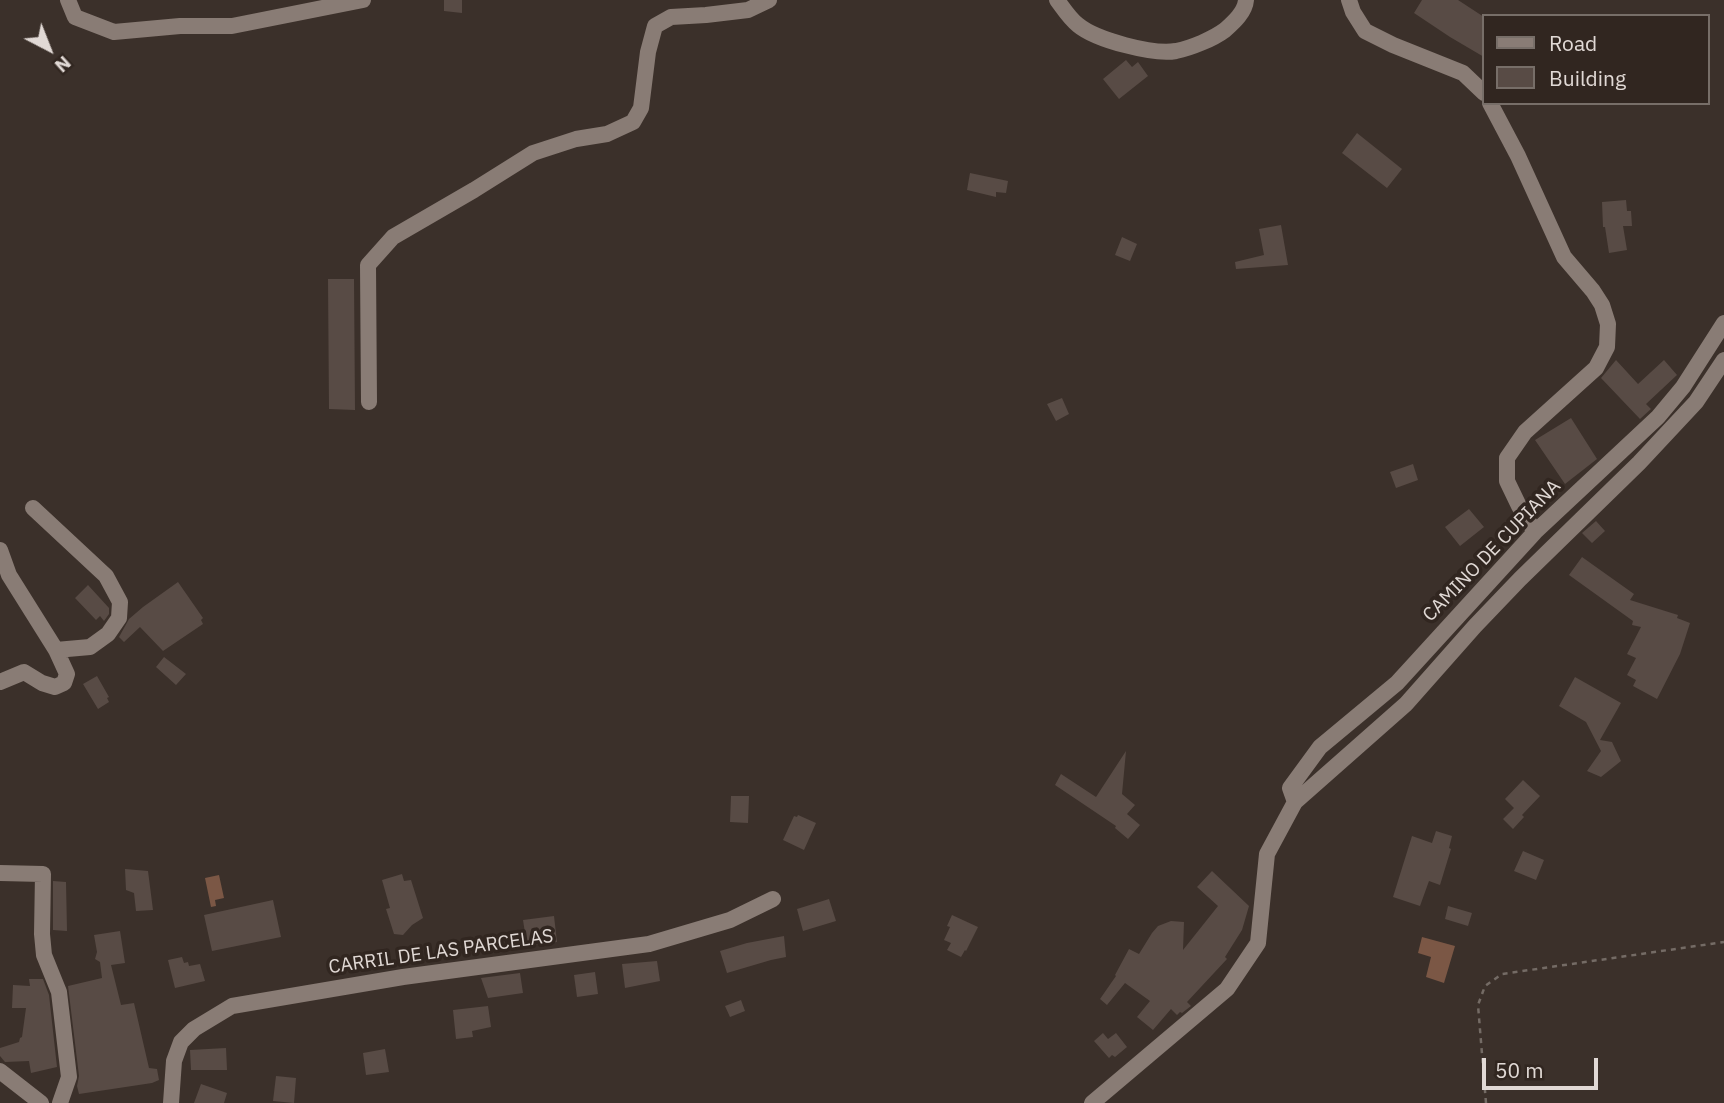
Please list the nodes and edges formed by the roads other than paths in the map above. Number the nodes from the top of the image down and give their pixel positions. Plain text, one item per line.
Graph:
1 (68, 0) edge
2 (363, 0) edge
3 (769, 0) edge
4 (1057, 0) edge
5 (1246, 0) edge
6 (1349, 0) edge
7 (1482, 91) edge
8 (1491, 105) edge
9 (1724, 323) edge
10 (1724, 360) edge
11 (369, 402) dead end
12 (33, 508) dead end
13 (1535, 531) junction
14 (0, 550) edge
15 (56, 650) junction
16 (0, 682) edge
17 (1295, 802) junction
18 (0, 873) edge
19 (773, 899) dead end
20 (0, 1071) edge
21 (41, 1103) edge
22 (60, 1103) edge
23 (170, 1103) edge
24 (1092, 1103) edge

1 - 2 street
3 - 11 street
4 - 5 street
6 - 7 street
8 - 13 street
9 - 13 street, CAMINO DE CUPIANA
10 - 17 street, CAMINO DE CUPIANA
12 - 15 street
13 - 17 street, CAMINO DE CUPIANA
14 - 15 street
15 - 16 street
17 - 24 street, CAMINO DE CUPIANA
18 - 22 street
19 - 23 street, CARRIL DE LAS PARCELAS
20 - 21 street

